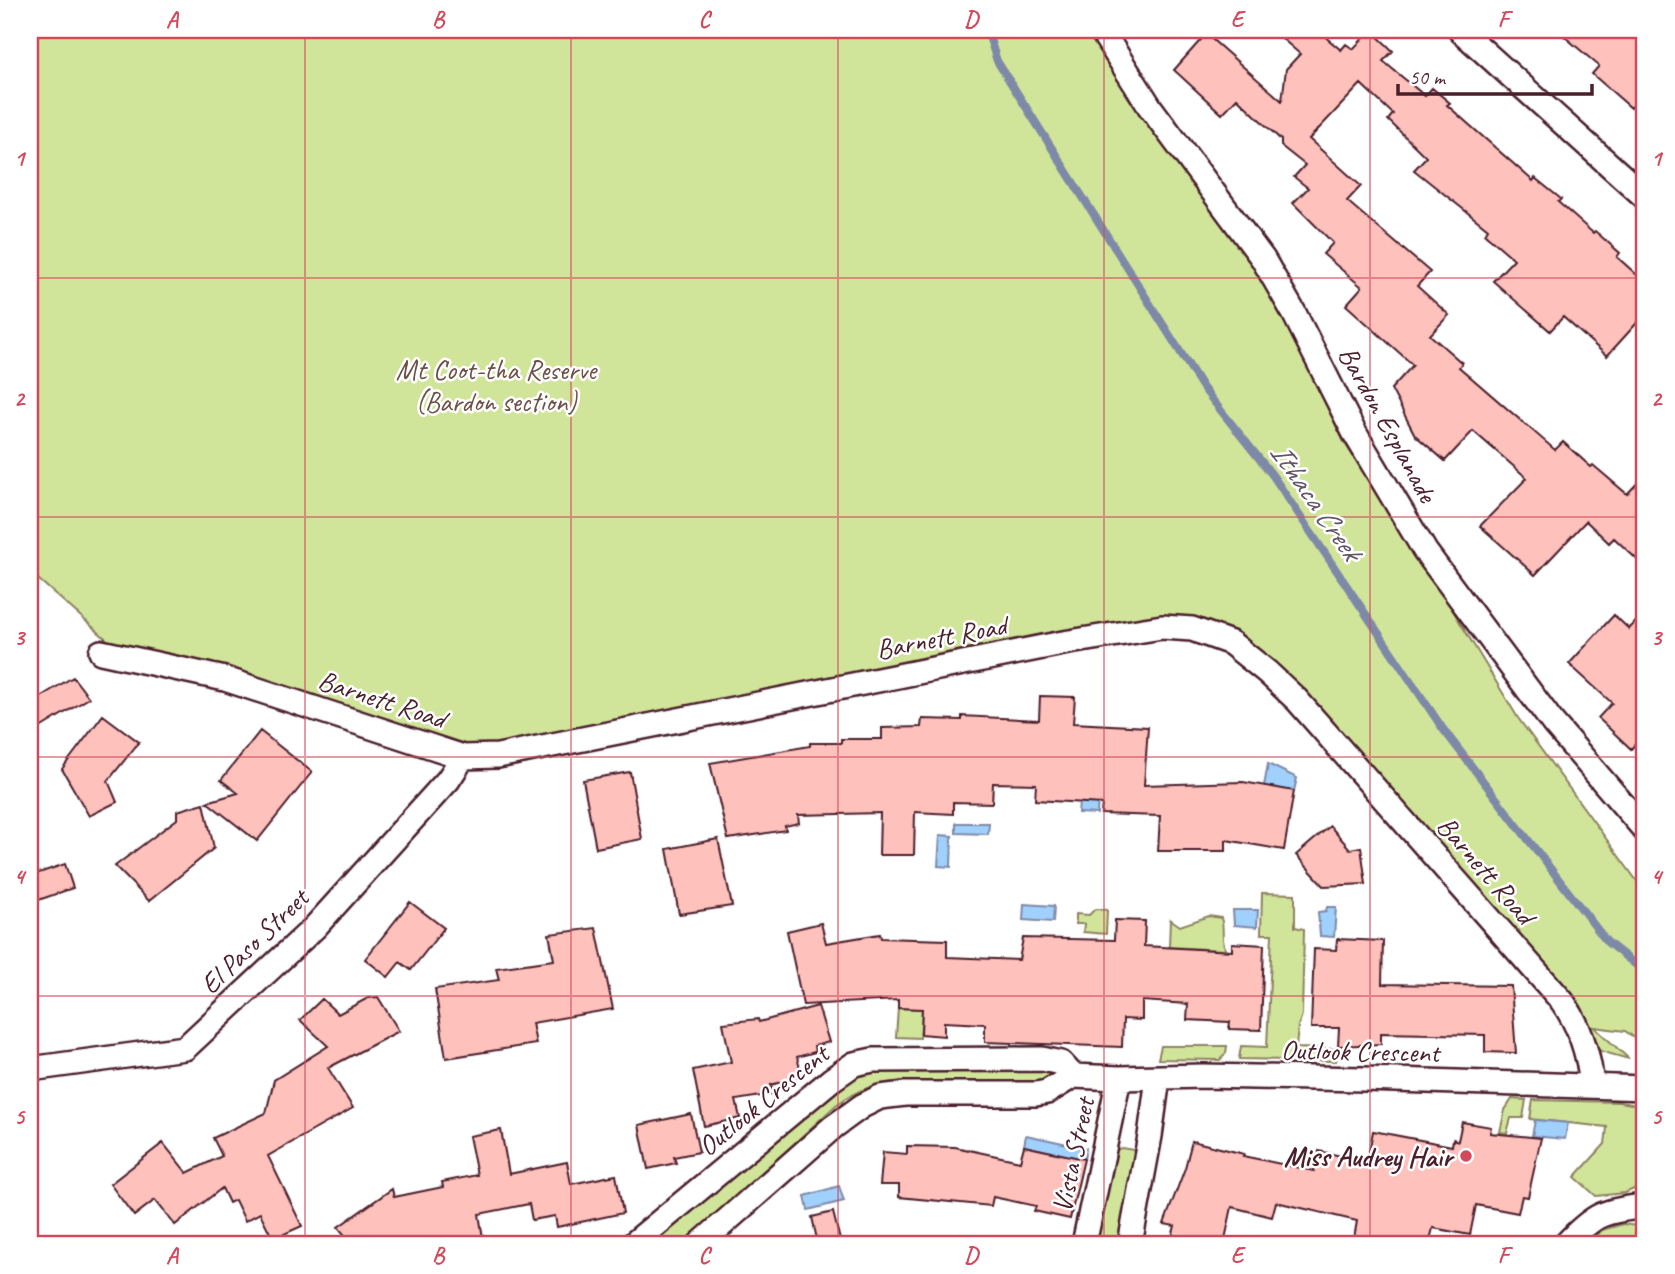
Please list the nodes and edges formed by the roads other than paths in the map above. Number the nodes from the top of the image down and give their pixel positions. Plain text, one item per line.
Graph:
1 (1101, 30) edge
2 (1461, 30) edge
3 (1645, 197) edge
4 (101, 652) dead end
5 (463, 757) junction
6 (1645, 830) edge
7 (30, 1069) edge
8 (1073, 1076) junction
9 (1158, 1078) junction
10 (1119, 1079) junction
11 (1592, 1086) junction
12 (1645, 1088) edge
13 (1645, 1206) edge
14 (633, 1244) edge
15 (700, 1244) edge
16 (1084, 1244) edge
17 (1130, 1244) edge
18 (1566, 1244) edge

1 - 6 street, Bardon Esplanade
2 - 3 street
4 - 5 street, Barnett Road
5 - 7 street, El Paso Street
5 - 11 street, Barnett Road
8 - 10 street, Outlook Crescent
8 - 14 street, Outlook Crescent
8 - 15 street
9 - 10 street, Outlook Crescent
9 - 11 street, Outlook Crescent
9 - 17 street
10 - 16 street, Vista Street
11 - 12 street, Outlook Crescent
13 - 18 street

